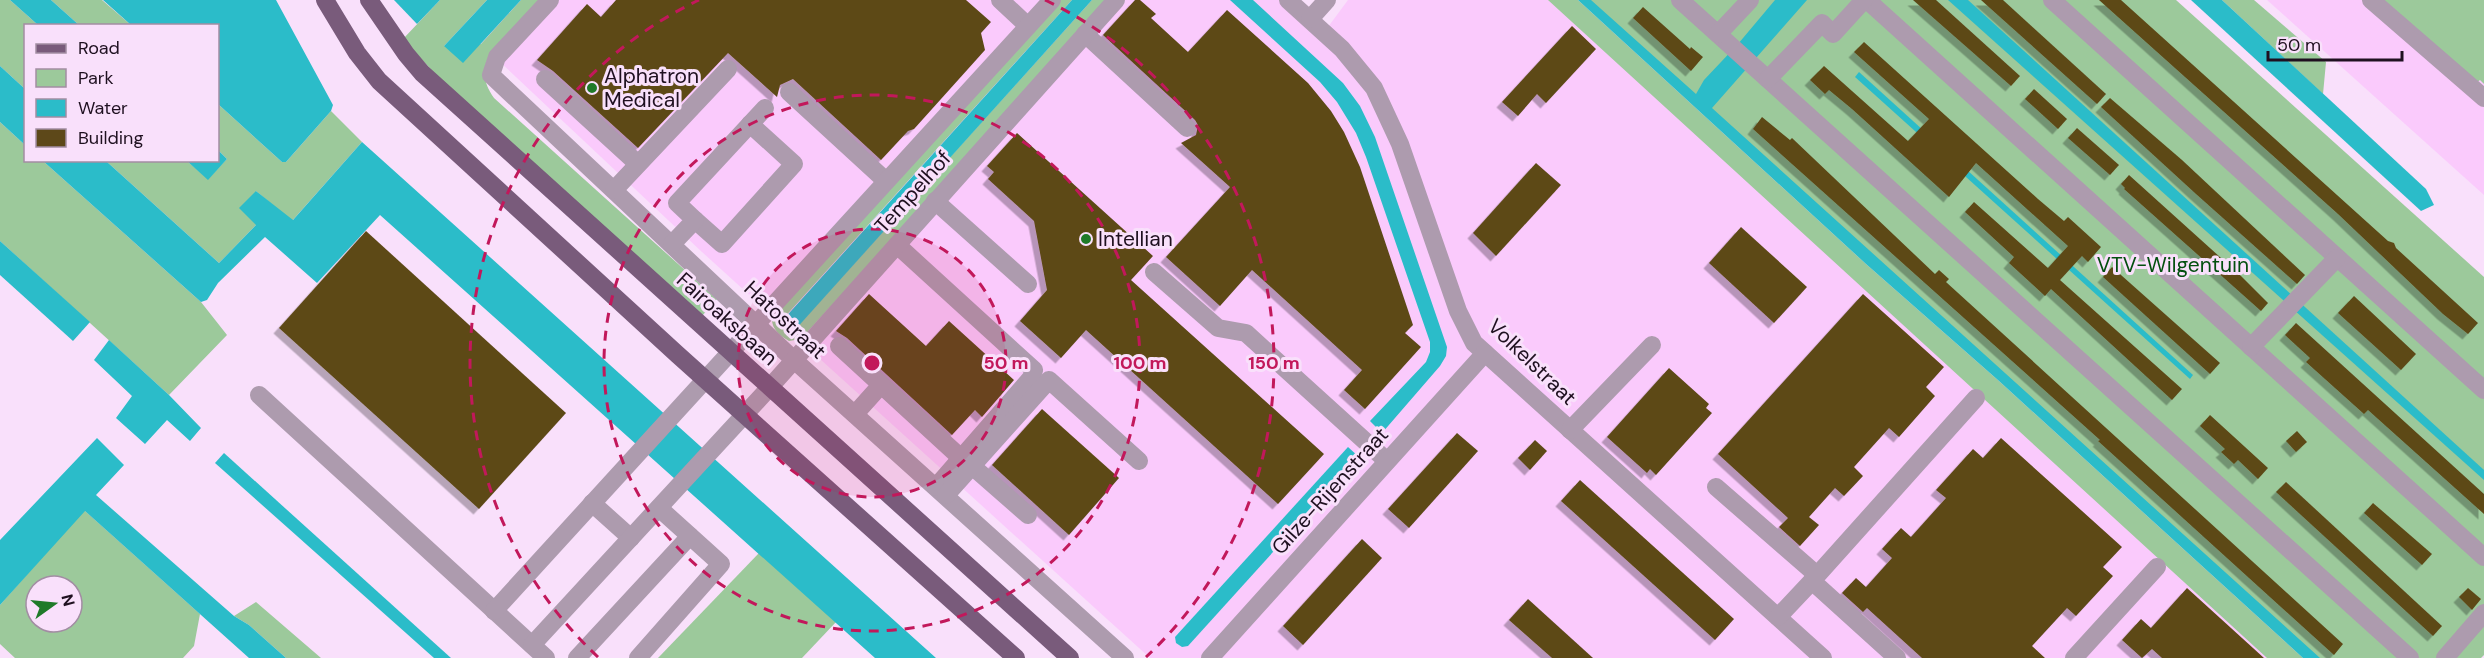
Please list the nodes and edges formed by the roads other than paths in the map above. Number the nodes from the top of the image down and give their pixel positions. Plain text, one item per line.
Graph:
1 (325, 0) edge
2 (369, 0) edge
3 (550, 0) edge
4 (1000, 0) edge
5 (1052, 0) edge
6 (1116, 0) edge
7 (1288, 0) edge
8 (1327, 0) edge
9 (1680, 0) edge
10 (1750, 0) edge
11 (2052, 0) edge
12 (2371, 0) edge
13 (1870, 1) edge
14 (1310, 19) junction
15 (1028, 26) junction
16 (1084, 34) junction
17 (1718, 34) junction
18 (728, 69) dead end
19 (545, 79) dead end
20 (1768, 79) junction
21 (789, 92) dead end
22 (2484, 98) edge
23 (765, 108) dead end
24 (750, 124) junction
25 (1187, 128) dead end
26 (638, 164) junction
27 (886, 181) junction
28 (614, 190) junction
29 (935, 201) junction
30 (695, 220) junction
31 (672, 244) junction
32 (897, 245) junction
33 (2337, 258) junction
34 (1154, 272) dead end
35 (1028, 284) dead end
36 (756, 324) junction
37 (1652, 345) dead end
38 (838, 346) dead end
39 (2251, 347) junction
40 (730, 352) junction
41 (1485, 353) junction
42 (794, 360) junction
43 (705, 379) junction
44 (881, 385) junction
45 (770, 387) junction
46 (2484, 390) edge
47 (259, 395) dead end
48 (1976, 398) dead end
49 (855, 414) junction
50 (745, 415) junction
51 (1570, 430) junction
52 (1139, 461) dead end
53 (1387, 461) junction
54 (967, 462) junction
55 (1716, 487) dead end
56 (941, 491) junction
57 (592, 503) junction
58 (659, 508) junction
59 (1028, 515) dead end
60 (690, 536) junction
61 (631, 538) junction
62 (2484, 557) edge
63 (2157, 567) dead end
64 (1814, 578) junction
65 (494, 611) junction
66 (2484, 613) edge
67 (1778, 617) junction
68 (532, 645) junction
69 (2080, 652) edge
70 (1814, 655) edge
71 (546, 658) edge
72 (577, 658) edge
73 (638, 658) edge
74 (1016, 658) edge
75 (1070, 658) edge
76 (1125, 658) edge
77 (1210, 658) edge
78 (1897, 658) edge
79 (2099, 658) edge
80 (2410, 658) edge
81 (2445, 658) edge

1 - 43 main road
2 - 40 main road, Fairoaksbaan
3 - 28 street, Hatostraat
4 - 15 street
5 - 15 street, Tempelhof
6 - 16 street, Tempelhof
7 - 14 street, Volkelstraat
8 - 14 street
9 - 17 street
10 - 17 street
11 - 33 street
12 - 22 street
13 - 20 street
13 - 39 street
14 - 41 street, Volkelstraat
15 - 27 street, Tempelhof
16 - 25 street
16 - 29 street, Tempelhof
17 - 20 street
18 - 26 street
19 - 26 street
20 - 80 street
21 - 27 street
23 - 24 street
24 - 30 street
24 - 30 street
26 - 28 street
27 - 36 street, Tempelhof
28 - 31 street, Hatostraat
29 - 32 street, Tempelhof
29 - 35 street
30 - 31 street
31 - 36 street, Hatostraat
32 - 42 street, Tempelhof
32 - 54 street
33 - 39 street
33 - 46 street
34 - 53 street
36 - 40 street, Tempelhof
36 - 42 street, Hatostraat
37 - 51 street
38 - 44 street
39 - 62 street
40 - 43 street, Tempelhof
40 - 45 main road, Fairoaksbaan
41 - 51 street, Volkelstraat
41 - 53 street, Gilze-Rijenstraat
42 - 45 street, Tempelhof
42 - 49 street, Hatostraat
43 - 50 main road
43 - 57 street, Tempelhof
44 - 49 street
44 - 54 street
45 - 50 street, Tempelhof
45 - 75 main road, Fairoaksbaan
47 - 65 street
48 - 64 street
49 - 56 street, Hatostraat
50 - 58 street, Tempelhof
50 - 74 main road
51 - 67 street, Volkelstraat
52 - 54 street
53 - 77 street, Gilze-Rijenstraat
54 - 56 street
54 - 59 street
55 - 64 street
56 - 76 street, Hatostraat
57 - 61 street
57 - 65 street, Tempelhof
58 - 60 street
58 - 61 street, Tempelhof
60 - 72 street
60 - 73 street
61 - 68 street, Tempelhof
63 - 69 street
64 - 67 street
64 - 78 street
65 - 68 street
66 - 81 street
67 - 70 street, Volkelstraat
68 - 71 street
69 - 79 street

